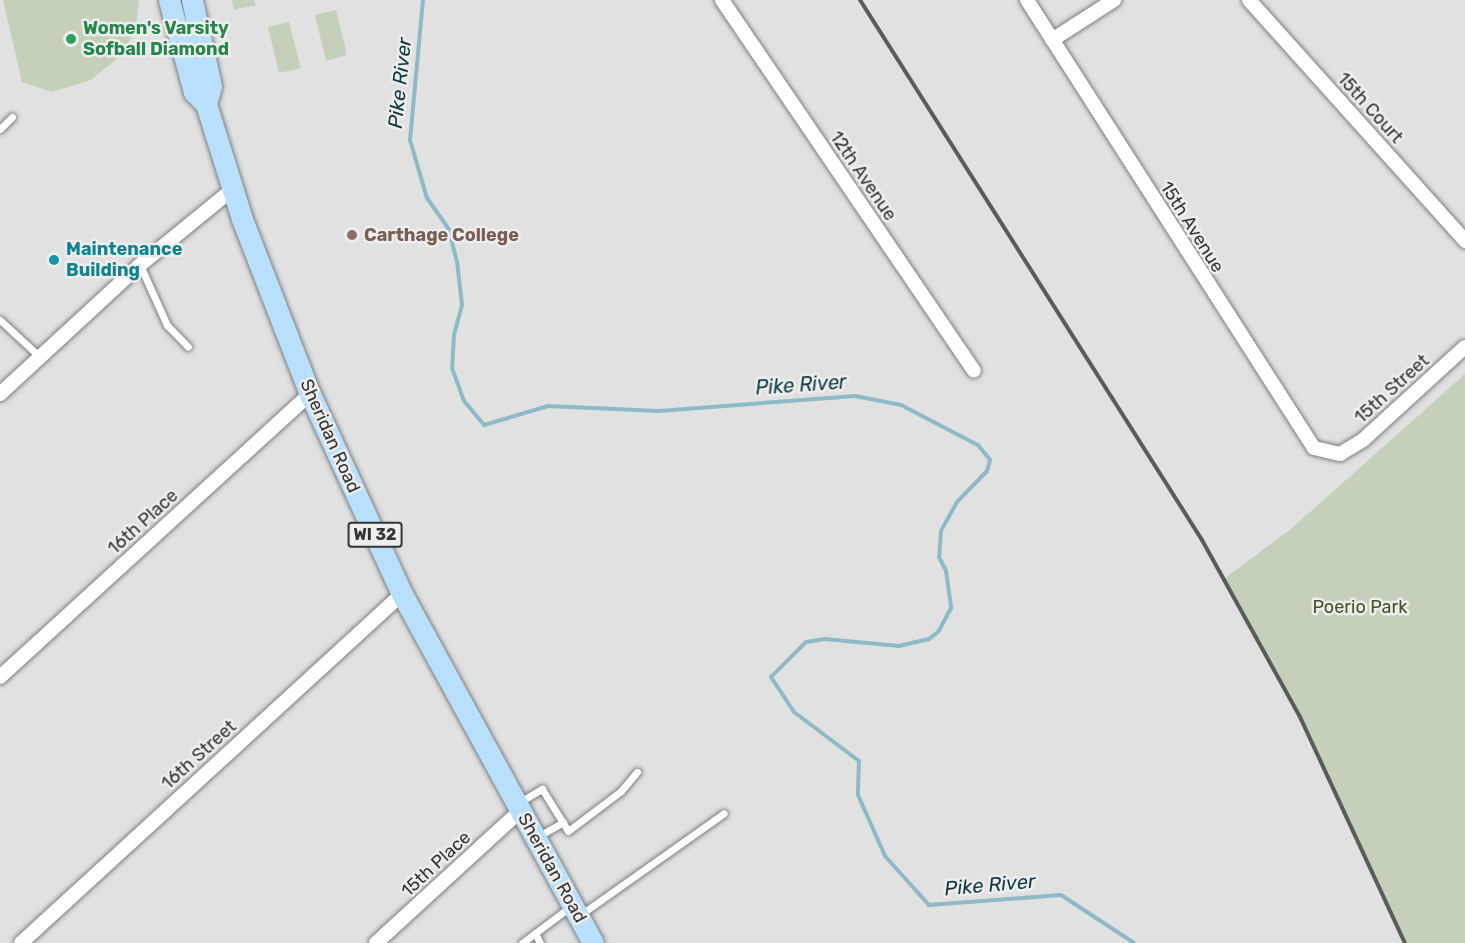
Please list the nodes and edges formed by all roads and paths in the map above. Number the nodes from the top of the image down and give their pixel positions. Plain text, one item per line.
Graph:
1 (169, 0) edge
2 (192, 0) edge
3 (722, 0) edge
4 (1026, 0) edge
5 (1114, 0) edge
6 (1249, 0) edge
7 (1052, 40) junction
8 (206, 104) junction
9 (12, 117) dead end
10 (0, 129) edge
11 (232, 189) junction
12 (1465, 241) edge
13 (140, 265) junction
14 (0, 320) edge
15 (188, 347) dead end
16 (1465, 347) edge
17 (40, 357) junction
18 (974, 371) dead end
19 (0, 394) edge
20 (310, 394) junction
21 (1340, 454) joint
22 (402, 594) junction
23 (0, 677) edge
24 (637, 772) dead end
25 (518, 808) junction
26 (724, 813) dead end
27 (563, 822) junction
28 (535, 838) junction
29 (575, 911) junction
30 (535, 933) junction
31 (21, 943) edge
32 (376, 943) edge
33 (522, 943) edge
34 (540, 943) edge
35 (593, 943) edge

1 - 8 main road, Sheridan Road / WI 32
2 - 8 main road, Sheridan Road / WI 32
3 - 18 street, 12th Avenue
4 - 7 street, 15th Avenue
5 - 7 street
6 - 12 street, 15th Court
7 - 21 street, 15th Avenue
8 - 11 main road, Sheridan Road / WI 32
9 - 10 lane
11 - 13 street
11 - 20 main road, Sheridan Road / WI 32
13 - 15 lane
13 - 17 street
14 - 17 lane
16 - 21 street, 15th Street
17 - 19 street
20 - 22 main road, Sheridan Road / WI 32
20 - 23 street, 16th Place
22 - 25 main road, Sheridan Road / WI 32
22 - 31 street, 16th Street
24 - 27 lane
25 - 27 lane
25 - 28 main road, Sheridan Road / WI 32
25 - 32 street, 15th Place
26 - 29 lane
27 - 28 lane
28 - 29 main road, Sheridan Road / WI 32
29 - 30 lane
29 - 35 main road, Sheridan Road / WI 32
30 - 33 lane
30 - 34 lane

